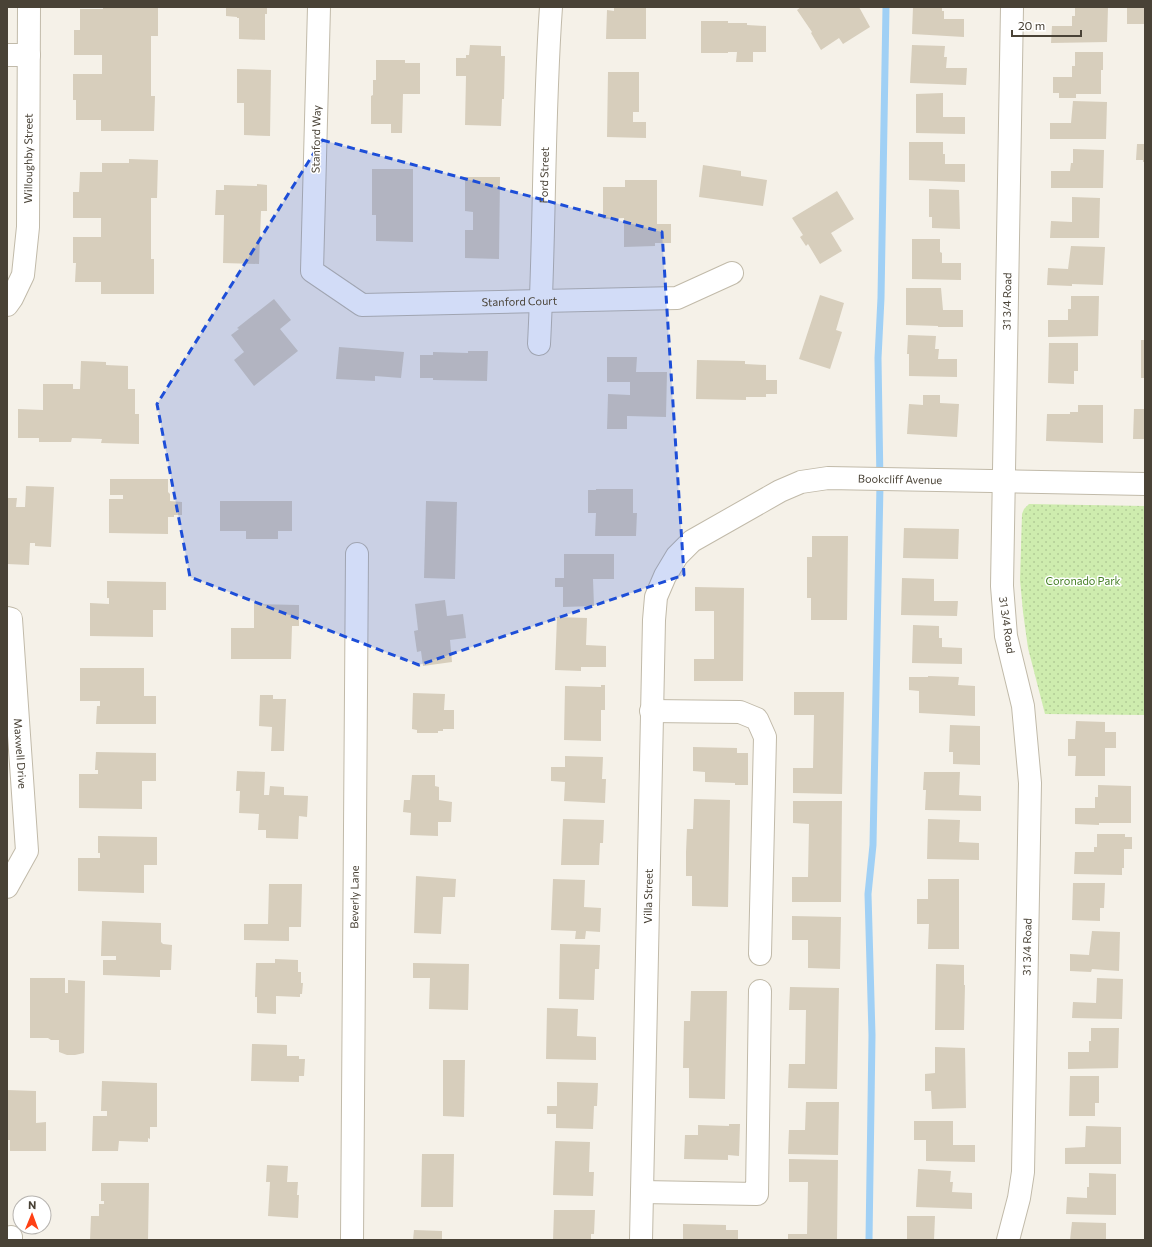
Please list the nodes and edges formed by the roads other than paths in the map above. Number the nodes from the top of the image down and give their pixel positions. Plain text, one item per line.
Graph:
1 (29, 7) edge
2 (319, 7) edge
3 (551, 7) edge
4 (1012, 7) edge
5 (7, 55) edge
6 (29, 55) junction
7 (312, 271) joint
8 (732, 273) dead end
9 (541, 301) junction
10 (7, 306) edge
11 (539, 344) dead end
12 (1003, 481) junction
13 (1145, 484) edge
14 (357, 554) dead end
15 (677, 556) joint
16 (7, 618) edge
17 (651, 711) junction
18 (7, 887) edge
19 (760, 954) dead end
20 (760, 991) dead end
21 (642, 1192) junction
22 (352, 1240) edge
23 (641, 1240) edge
24 (1008, 1240) edge

1 - 6 street, Willoughby Street
2 - 7 street, Stanford Way
3 - 9 street, Ford Street
4 - 12 street, 31 3/4 Road
5 - 6 street
6 - 10 street, Willoughby Street
7 - 9 street, Stanford Court
8 - 9 street, Stanford Court
9 - 11 street, Ford Street
12 - 13 street, Bookcliff Avenue
12 - 15 street, Bookcliff Avenue
12 - 24 street, 31 3/4 Road
14 - 22 street, Beverly Lane
15 - 17 street, Villa Street
16 - 18 street, Maxwell Drive
17 - 19 street
17 - 21 street, Villa Street
20 - 21 street
21 - 23 street, Villa Street

